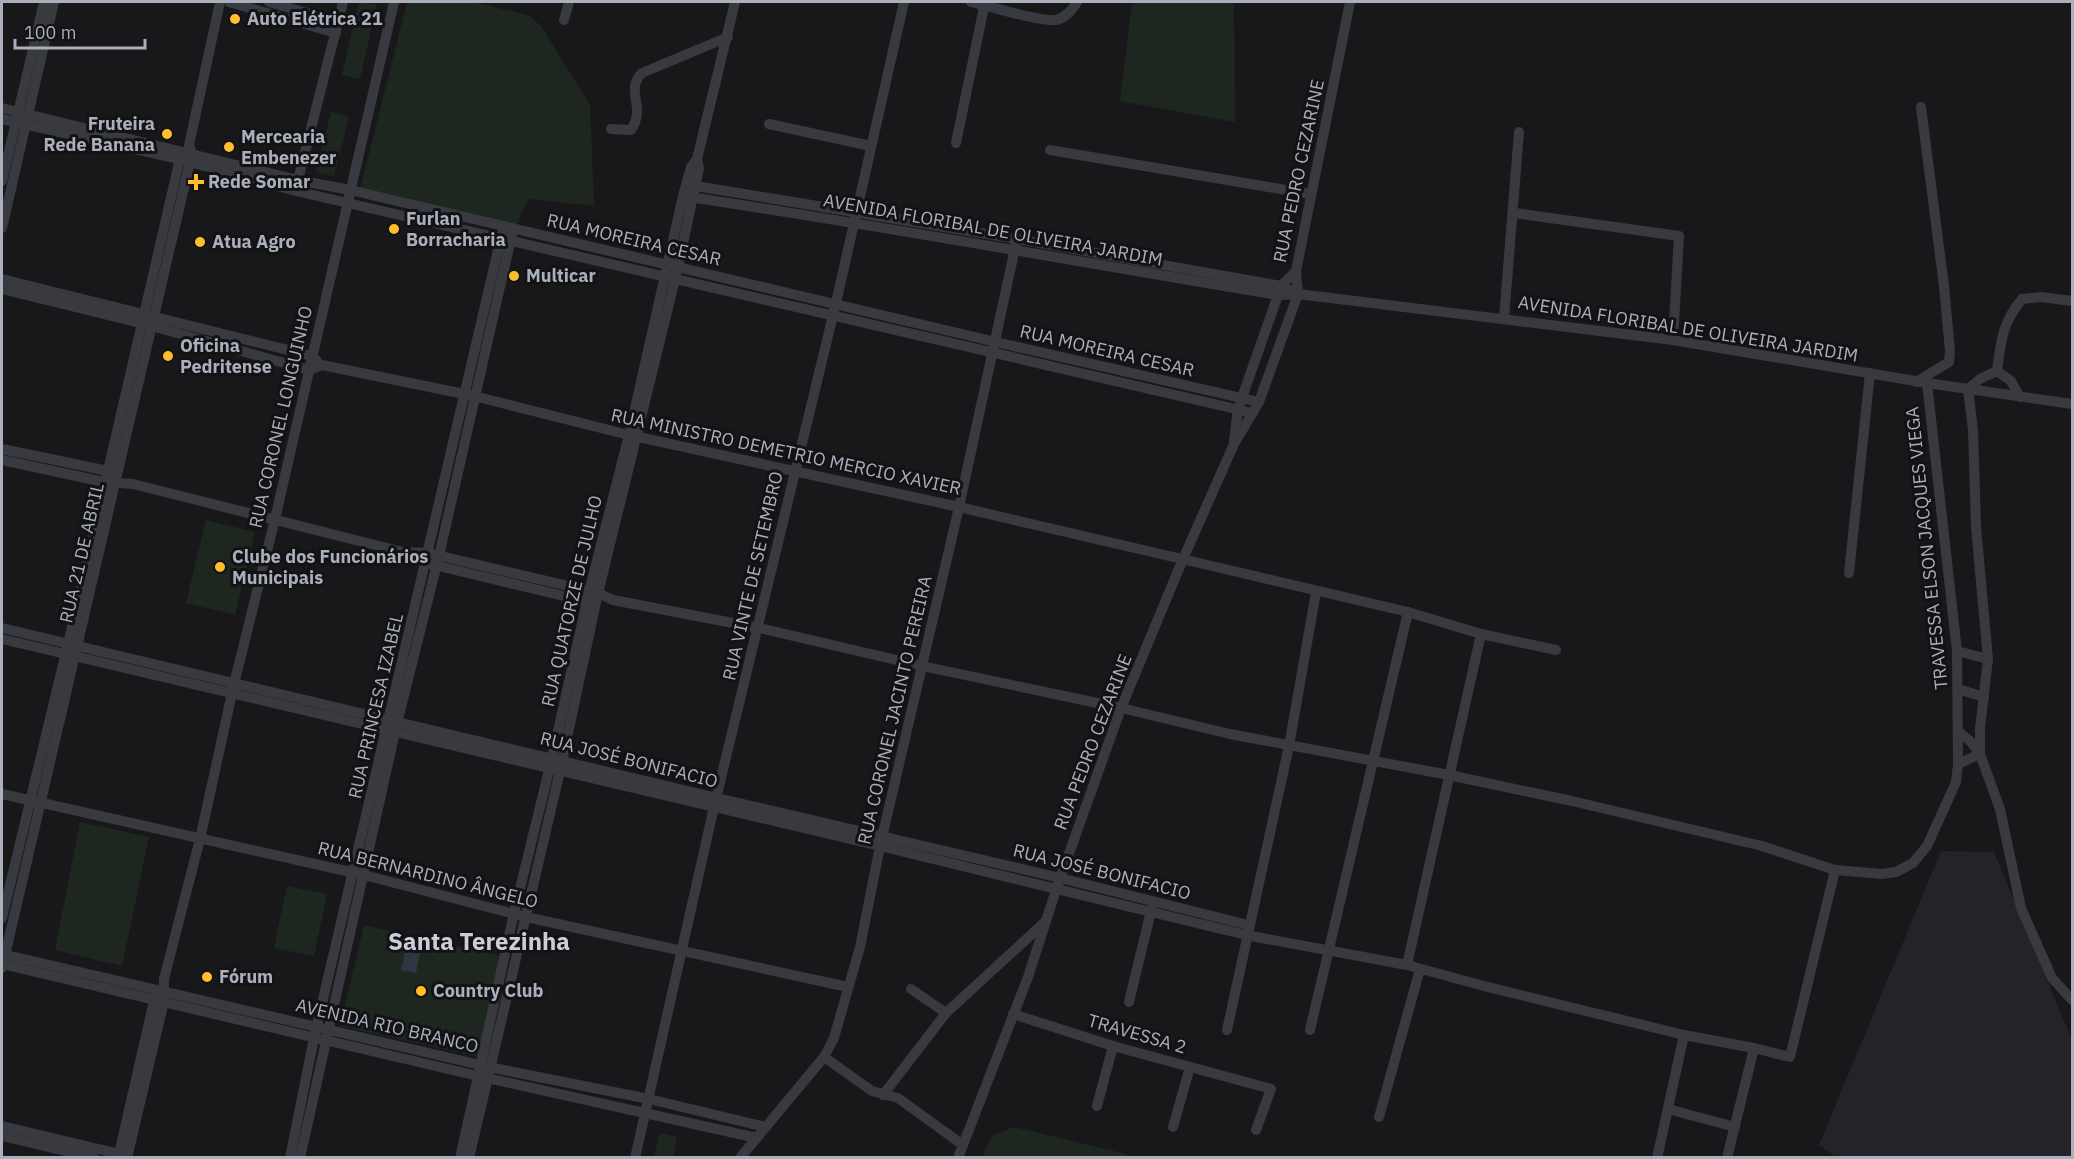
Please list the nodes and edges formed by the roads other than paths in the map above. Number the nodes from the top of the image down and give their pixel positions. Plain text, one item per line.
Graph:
1 (44, 2) edge
2 (54, 2) edge
3 (220, 2) edge
4 (229, 2) edge
5 (270, 2) edge
6 (343, 2) edge
7 (394, 2) edge
8 (569, 2) edge
9 (735, 2) edge
10 (904, 2) edge
11 (971, 2) edge
12 (1077, 2) edge
13 (1350, 2) edge
14 (984, 3) edge
15 (564, 20) dead end
16 (338, 22) junction
17 (336, 33) junction
18 (728, 37) junction
19 (40, 38) junction
20 (1921, 107) dead end
21 (2, 108) edge
22 (21, 118) junction
23 (2, 119) edge
24 (769, 124) dead end
25 (611, 129) dead end
26 (1519, 132) dead end
27 (956, 143) dead end
28 (871, 146) junction
29 (1050, 150) dead end
30 (186, 154) junction
31 (2, 181) edge
32 (297, 185) junction
33 (690, 185) junction
34 (350, 190) junction
35 (1310, 194) junction
36 (687, 197) junction
37 (775, 199) junction
38 (4, 202) edge
39 (347, 202) junction
40 (773, 211) junction
41 (1514, 213) junction
42 (854, 218) junction
43 (2, 228) edge
44 (507, 233) junction
45 (950, 233) junction
46 (1017, 239) junction
47 (1015, 252) junction
48 (1296, 271) junction
49 (671, 272) junction
50 (2, 279) edge
51 (2, 289) edge
52 (1280, 291) junction
53 (1298, 294) junction
54 (68, 301) junction
55 (2073, 301) edge
56 (834, 309) junction
57 (1504, 318) junction
58 (148, 320) junction
59 (1673, 340) junction
60 (1260, 347) junction
61 (994, 348) junction
62 (1277, 352) junction
63 (312, 356) junction
64 (322, 365) junction
65 (309, 370) junction
66 (1997, 370) junction
67 (1870, 373) junction
68 (1922, 382) junction
69 (1968, 389) junction
70 (470, 395) junction
71 (2020, 397) junction
72 (1259, 402) junction
73 (1240, 403) junction
74 (2073, 404) edge
75 (1253, 413) junction
76 (633, 436) junction
77 (1234, 444) junction
78 (2, 449) edge
79 (2, 460) edge
80 (26, 460) junction
81 (795, 470) junction
82 (113, 476) junction
83 (104, 482) junction
84 (959, 507) junction
85 (275, 519) junction
86 (1183, 559) junction
87 (432, 560) junction
88 (1849, 573) dead end
89 (1316, 591) junction
90 (593, 597) junction
91 (1408, 612) junction
92 (2, 628) edge
93 (759, 628) junction
94 (1481, 634) junction
95 (2, 639) edge
96 (1556, 650) dead end
97 (71, 651) junction
98 (1957, 651) junction
99 (1988, 659) junction
100 (922, 666) junction
101 (233, 689) junction
102 (1958, 689) junction
103 (1984, 697) junction
104 (1121, 708) junction
105 (392, 726) junction
106 (1958, 731) junction
107 (1971, 742) junction
108 (1289, 746) junction
109 (1980, 754) junction
110 (1958, 759) junction
111 (44, 761) junction
112 (1373, 761) junction
113 (556, 765) junction
114 (1449, 776) junction
115 (2, 794) edge
116 (29, 801) junction
117 (716, 803) junction
118 (40, 804) junction
119 (544, 815) junction
120 (200, 839) junction
121 (881, 842) junction
122 (525, 866) junction
123 (537, 870) junction
124 (1835, 870) junction
125 (358, 874) junction
126 (1060, 878) junction
127 (1056, 890) junction
128 (1152, 907) junction
129 (514, 914) junction
130 (526, 917) junction
131 (2, 918) edge
132 (1047, 920) junction
133 (1247, 930) junction
134 (1329, 950) junction
135 (682, 951) junction
136 (2, 961) edge
137 (1407, 965) junction
138 (1420, 969) junction
139 (506, 974) junction
140 (848, 987) junction
141 (911, 988) dead end
142 (160, 995) junction
143 (2073, 1000) edge
144 (1129, 1002) dead end
145 (946, 1012) junction
146 (1013, 1014) junction
147 (1227, 1030) dead end
148 (1310, 1030) dead end
149 (316, 1033) junction
150 (328, 1035) junction
151 (1684, 1035) junction
152 (1113, 1046) junction
153 (1754, 1048) junction
154 (824, 1057) junction
155 (1190, 1067) junction
156 (484, 1072) junction
157 (883, 1095) junction
158 (649, 1099) junction
159 (1097, 1106) dead end
160 (1668, 1109) junction
161 (645, 1112) junction
162 (1378, 1117) dead end
163 (2, 1126) edge
164 (1735, 1126) junction
165 (766, 1127) junction
166 (1173, 1127) dead end
167 (1256, 1130) dead end
168 (2, 1136) edge
169 (757, 1138) junction
170 (44, 1142) junction
171 (963, 1145) junction
172 (124, 1157) edge
173 (95, 1158) edge
174 (290, 1158) edge
175 (300, 1158) edge
176 (460, 1158) edge
177 (469, 1158) edge
178 (635, 1158) edge
179 (740, 1158) edge
180 (958, 1158) edge
181 (1657, 1158) edge
182 (1727, 1158) edge

1 - 19 street
2 - 19 street
3 - 30 street, RUA 21 DE ABRIL
4 - 17 street
5 - 16 street
6 - 16 street
7 - 34 street, RUA CORONEL LONGUINHO
8 - 15 street
9 - 18 street, RUA QUATORZE DE JULHO
10 - 28 street, RUA VINTE DE SETEMBRO
11 - 14 street
12 - 14 street
13 - 35 street, RUA PEDRO CEZARINE
14 - 27 street
16 - 17 street
17 - 32 street
18 - 25 street
18 - 33 street, RUA QUATORZE DE JULHO
19 - 22 street
20 - 68 street
21 - 22 street, RUA MOREIRA CESAR
22 - 23 street, RUA MOREIRA CESAR
22 - 30 street, RUA MOREIRA CESAR
22 - 31 street
22 - 38 street
24 - 28 street
26 - 41 street
28 - 42 street, RUA VINTE DE SETEMBRO
29 - 35 street
30 - 32 street, RUA MOREIRA CESAR
30 - 58 street, RUA 21 DE ABRIL
32 - 34 street, RUA MOREIRA CESAR
32 - 39 street, RUA MOREIRA CESAR
33 - 36 street, RUA QUATORZE DE JULHO
33 - 37 street, AVENIDA FLORIBAL DE OLIVEIRA JARDIM
34 - 39 street, RUA CORONEL LONGUINHO
34 - 44 street, RUA MOREIRA CESAR
35 - 48 street, RUA PEDRO CEZARINE
36 - 40 street, AVENIDA FLORIBAL DE OLIVEIRA JARDIM
36 - 49 street, RUA QUATORZE DE JULHO
37 - 40 street
37 - 42 street, AVENIDA FLORIBAL DE OLIVEIRA JARDIM
38 - 43 street
39 - 44 street, RUA MOREIRA CESAR
39 - 63 street, RUA CORONEL LONGUINHO
40 - 42 street, AVENIDA FLORIBAL DE OLIVEIRA JARDIM
41 - 57 street
41 - 59 street
42 - 45 street, AVENIDA FLORIBAL DE OLIVEIRA JARDIM
42 - 56 street, RUA VINTE DE SETEMBRO
44 - 49 street, RUA MOREIRA CESAR
44 - 70 street, RUA PRINCESA IZABEL
45 - 46 street, AVENIDA FLORIBAL DE OLIVEIRA JARDIM
45 - 47 street, AVENIDA FLORIBAL DE OLIVEIRA JARDIM
46 - 47 street, RUA CORONEL JACINTO PEREIRA
46 - 52 street, AVENIDA FLORIBAL DE OLIVEIRA JARDIM
47 - 52 street, AVENIDA FLORIBAL DE OLIVEIRA JARDIM
47 - 61 street, RUA CORONEL JACINTO PEREIRA
48 - 52 street, RUA PEDRO CEZARINE
48 - 53 street
49 - 56 street, RUA MOREIRA CESAR
49 - 76 street, RUA QUATORZE DE JULHO
50 - 54 street
51 - 54 street
52 - 53 street, AVENIDA FLORIBAL DE OLIVEIRA JARDIM
52 - 60 street, RUA PEDRO CEZARINE
53 - 57 street, AVENIDA FLORIBAL DE OLIVEIRA JARDIM
53 - 62 street, RUA PEDRO CEZARINE
54 - 58 street
55 - 66 street
56 - 61 street, RUA MOREIRA CESAR
56 - 81 street, RUA VINTE DE SETEMBRO
57 - 59 street, AVENIDA FLORIBAL DE OLIVEIRA JARDIM
58 - 63 street
58 - 65 street
58 - 82 street, RUA 21 DE ABRIL
59 - 67 street, AVENIDA FLORIBAL DE OLIVEIRA JARDIM
60 - 62 street
60 - 73 street, RUA PEDRO CEZARINE
61 - 73 street, RUA MOREIRA CESAR
61 - 84 street, RUA CORONEL JACINTO PEREIRA
62 - 72 street, RUA PEDRO CEZARINE
63 - 64 street
63 - 65 street, RUA CORONEL LONGUINHO
64 - 65 street
64 - 70 street, RUA MINISTRO DEMETRIO MERCIO XAVIER
65 - 85 street, RUA CORONEL LONGUINHO
66 - 69 street
66 - 71 street
67 - 68 street, AVENIDA FLORIBAL DE OLIVEIRA JARDIM
67 - 88 street
68 - 69 street, AVENIDA FLORIBAL DE OLIVEIRA JARDIM
68 - 98 street, TRAVESSA ELSON JACQUES VIEGA
69 - 71 street, AVENIDA FLORIBAL DE OLIVEIRA JARDIM
69 - 99 street
70 - 76 street, RUA MINISTRO DEMETRIO MERCIO XAVIER
70 - 87 street, RUA PRINCESA IZABEL
71 - 74 street, AVENIDA FLORIBAL DE OLIVEIRA JARDIM
72 - 73 street, RUA MOREIRA CESAR
72 - 75 street, RUA PEDRO CEZARINE
73 - 75 street, RUA MOREIRA CESAR
73 - 77 street, RUA PEDRO CEZARINE
75 - 77 street, RUA PEDRO CEZARINE
76 - 81 street, RUA MINISTRO DEMETRIO MERCIO XAVIER
76 - 90 street, RUA QUATORZE DE JULHO
77 - 86 street, RUA PEDRO CEZARINE
78 - 80 street
79 - 80 street
80 - 82 street
80 - 83 street
81 - 84 street, RUA MINISTRO DEMETRIO MERCIO XAVIER
81 - 93 street, RUA VINTE DE SETEMBRO
82 - 83 street, RUA 21 DE ABRIL
82 - 85 street, TRAVESSA ELSON JACQUES VIEGA
82 - 97 street, RUA 21 DE ABRIL
83 - 97 street, RUA 21 DE ABRIL
84 - 86 street, RUA MINISTRO DEMETRIO MERCIO XAVIER
84 - 100 street, RUA CORONEL JACINTO PEREIRA
85 - 87 street, TRAVESSA ELSON JACQUES VIEGA
85 - 101 street, RUA CORONEL LONGUINHO
86 - 89 street, RUA MINISTRO DEMETRIO MERCIO XAVIER
86 - 104 street, RUA PEDRO CEZARINE
87 - 90 street, TRAVESSA ELSON JACQUES VIEGA
87 - 105 street, RUA PRINCESA IZABEL
89 - 91 street, RUA MINISTRO DEMETRIO MERCIO XAVIER
89 - 108 street
90 - 93 street, TRAVESSA ELSON JACQUES VIEGA
90 - 113 street, RUA QUATORZE DE JULHO
91 - 94 street, RUA MINISTRO DEMETRIO MERCIO XAVIER
91 - 112 street
92 - 97 street, RUA JOSÉ BONIFACIO
93 - 100 street, TRAVESSA ELSON JACQUES VIEGA
93 - 117 street, RUA VINTE DE SETEMBRO
94 - 96 street, RUA MINISTRO DEMETRIO MERCIO XAVIER
94 - 114 street
95 - 97 street, RUA JOSÉ BONIFACIO
97 - 101 street, RUA JOSÉ BONIFACIO
97 - 111 street, RUA 21 DE ABRIL
98 - 99 street
98 - 102 street, TRAVESSA ELSON JACQUES VIEGA
99 - 103 street
100 - 104 street, TRAVESSA ELSON JACQUES VIEGA
100 - 121 street, RUA CORONEL JACINTO PEREIRA
101 - 105 street, RUA JOSÉ BONIFACIO
101 - 120 street, RUA CORONEL LONGUINHO
102 - 103 street
102 - 106 street, TRAVESSA ELSON JACQUES VIEGA
103 - 109 street
104 - 108 street, TRAVESSA ELSON JACQUES VIEGA
104 - 126 street, RUA PEDRO CEZARINE
105 - 113 street, RUA JOSÉ BONIFACIO
105 - 125 street, RUA PRINCESA IZABEL
106 - 107 street
106 - 110 street, TRAVESSA ELSON JACQUES VIEGA
107 - 109 street
107 - 110 street
108 - 112 street, TRAVESSA ELSON JACQUES VIEGA
108 - 133 street
109 - 110 street
109 - 143 street
110 - 124 street, TRAVESSA ELSON JACQUES VIEGA
111 - 116 street, RUA 21 DE ABRIL
111 - 118 street, RUA 21 DE ABRIL
112 - 114 street, TRAVESSA ELSON JACQUES VIEGA
112 - 134 street
113 - 117 street, RUA JOSÉ BONIFACIO
113 - 119 street, RUA QUATORZE DE JULHO
114 - 124 street, TRAVESSA ELSON JACQUES VIEGA
114 - 137 street
115 - 116 street, RUA BERNARDINO ÂNGELO
116 - 118 street, RUA BERNARDINO ÂNGELO
116 - 131 street, RUA 21 DE ABRIL
117 - 121 street, RUA JOSÉ BONIFACIO
117 - 135 street, RUA VINTE DE SETEMBRO
118 - 120 street, RUA BERNARDINO ÂNGELO
118 - 136 street, RUA 21 DE ABRIL
119 - 122 street, RUA QUATORZE DE JULHO
119 - 123 street, RUA QUATORZE DE JULHO
120 - 125 street, RUA BERNARDINO ÂNGELO
120 - 142 street, RUA CORONEL LONGUINHO
121 - 126 street, RUA JOSÉ BONIFACIO
121 - 127 street, RUA JOSÉ BONIFACIO
121 - 140 street, RUA CORONEL JACINTO PEREIRA
122 - 123 street
122 - 129 street, RUA QUATORZE DE JULHO
123 - 130 street, RUA QUATORZE DE JULHO
124 - 153 street, RUA JOSÉ BONIFACIO
125 - 129 street, RUA BERNARDINO ÂNGELO
125 - 149 street, RUA PRINCESA IZABEL
125 - 150 street, RUA PRINCESA IZABEL
126 - 127 street, RUA PEDRO CEZARINE
126 - 128 street, RUA JOSÉ BONIFACIO
127 - 128 street, RUA JOSÉ BONIFACIO
127 - 132 street, RUA PEDRO CEZARINE
128 - 133 street, RUA JOSÉ BONIFACIO
128 - 144 street
129 - 130 street, RUA BERNARDINO ÂNGELO
129 - 139 street, RUA QUATORZE DE JULHO
130 - 135 street, RUA BERNARDINO ÂNGELO
130 - 139 street, RUA QUATORZE DE JULHO
132 - 145 street
132 - 146 street, RUA PEDRO CEZARINE
133 - 134 street, RUA JOSÉ BONIFACIO
133 - 147 street
134 - 137 street, RUA JOSÉ BONIFACIO
134 - 148 street
135 - 140 street, RUA BERNARDINO ÂNGELO
135 - 158 street, RUA VINTE DE SETEMBRO
136 - 142 street, AVENIDA RIO BRANCO
137 - 138 street, RUA JOSÉ BONIFACIO
138 - 151 street, RUA JOSÉ BONIFACIO
138 - 162 street
139 - 156 street, RUA QUATORZE DE JULHO
140 - 154 street, RUA CORONEL JACINTO PEREIRA
141 - 145 street
142 - 149 street, AVENIDA RIO BRANCO
142 - 172 street, RUA CORONEL LONGUINHO
145 - 157 street
146 - 152 street, TRAVESSA 2
146 - 171 street, RUA PEDRO CEZARINE
149 - 150 street, AVENIDA RIO BRANCO
149 - 174 street, RUA PRINCESA IZABEL
150 - 156 street, AVENIDA RIO BRANCO
150 - 175 street, RUA PRINCESA IZABEL
151 - 153 street, RUA JOSÉ BONIFACIO
151 - 160 street
152 - 155 street, TRAVESSA 2
152 - 159 street
153 - 164 street
154 - 157 street
154 - 165 street, RUA CORONEL JACINTO PEREIRA
155 - 166 street
155 - 167 street, TRAVESSA 2
156 - 158 street, AVENIDA RIO BRANCO
156 - 161 street, AVENIDA RIO BRANCO
156 - 176 street, RUA QUATORZE DE JULHO
156 - 177 street, RUA QUATORZE DE JULHO
157 - 171 street
158 - 161 street, RUA VINTE DE SETEMBRO
158 - 165 street, AVENIDA RIO BRANCO
160 - 164 street
160 - 181 street
161 - 169 street, AVENIDA RIO BRANCO
161 - 178 street, RUA VINTE DE SETEMBRO
163 - 170 street
164 - 182 street
165 - 169 street, RUA CORONEL JACINTO PEREIRA
168 - 170 street
169 - 179 street, RUA CORONEL JACINTO PEREIRA
170 - 172 street
170 - 173 street
171 - 180 street, RUA PEDRO CEZARINE

